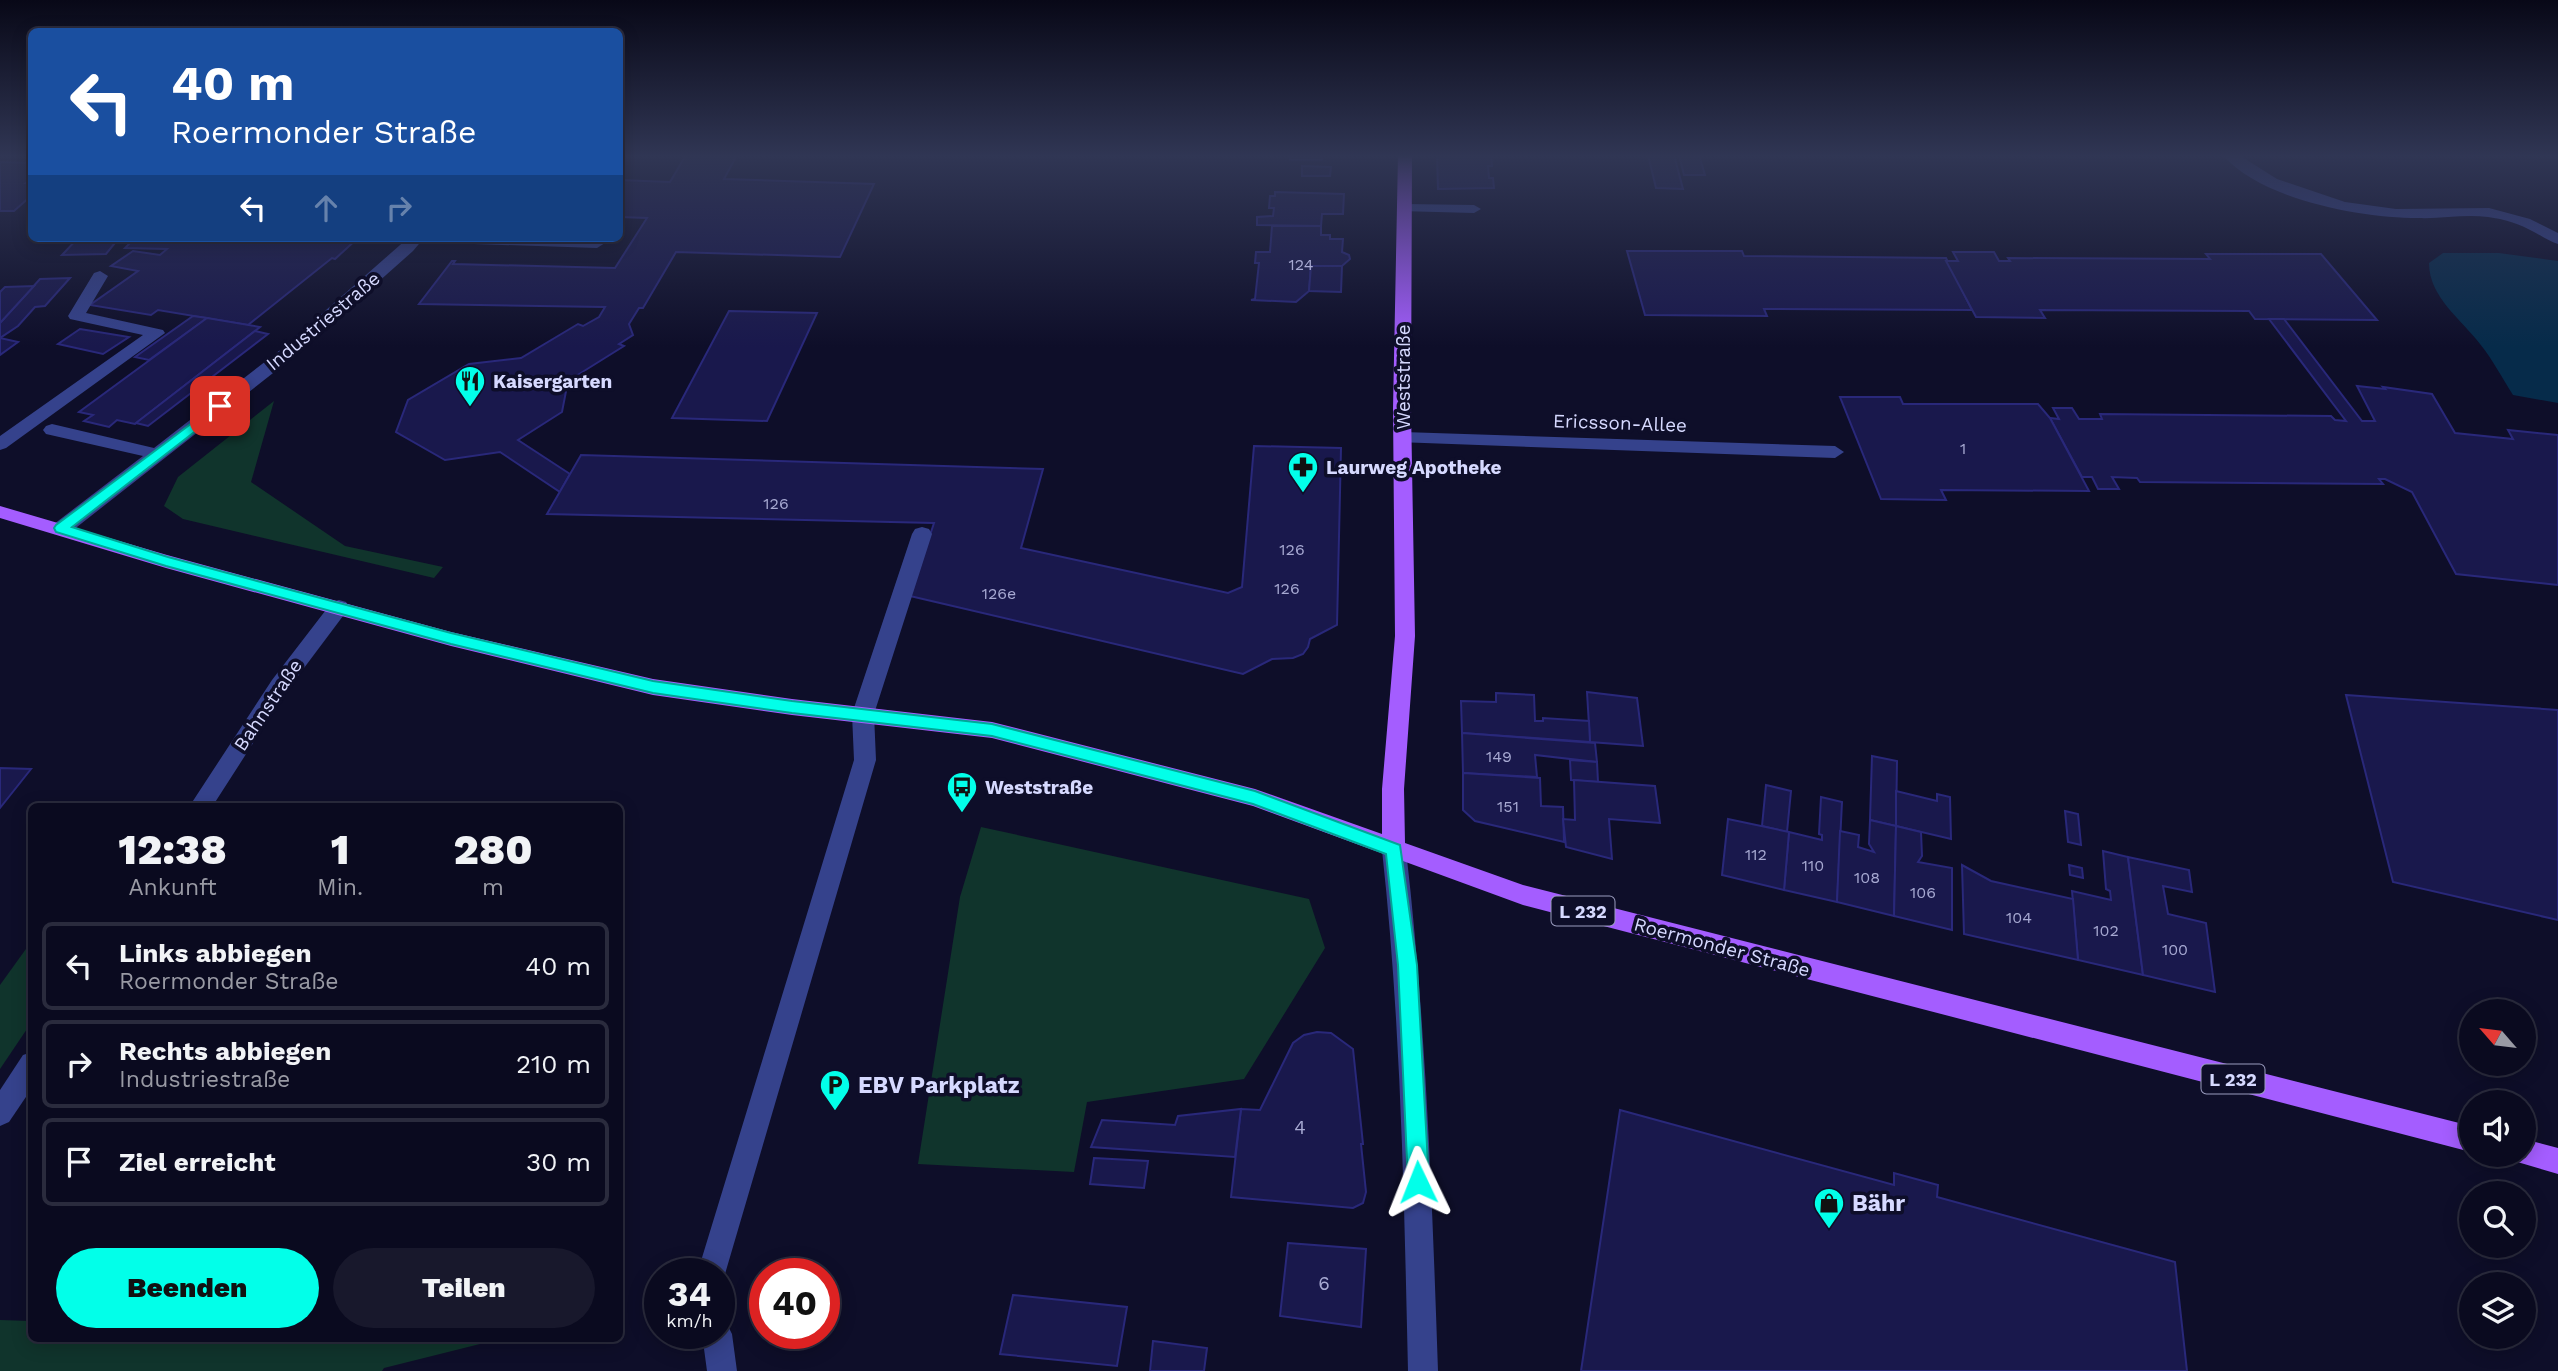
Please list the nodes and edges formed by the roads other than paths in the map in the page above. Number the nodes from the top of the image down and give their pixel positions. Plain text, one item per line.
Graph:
1 (1405, 219) edge
2 (2518, 219) edge
3 (2558, 239) edge
4 (413, 242) edge
5 (566, 242) edge
6 (597, 243) dead end
7 (100, 276) dead end
8 (52, 430) dead end
9 (1403, 438) junction
10 (0, 444) edge
11 (1835, 452) dead end
12 (157, 454) junction
13 (0, 512) edge
14 (61, 528) junction
15 (922, 534) dead end
16 (339, 607) junction
17 (863, 714) junction
18 (203, 803) edge
19 (1394, 850) junction
20 (28, 1071) edge
21 (0, 1112) edge
22 (2459, 1136) edge
23 (2536, 1155) edge
24 (2558, 1161) edge
25 (716, 1258) edge
26 (719, 1349) edge
27 (722, 1371) edge
28 (1423, 1371) edge

1 - 9 main road, Weststraße
2 - 3 street
4 - 12 street, Industriestraße
5 - 6 street
7 - 10 street
8 - 12 street
9 - 11 street, Ericsson-Allee
9 - 19 main road, Weststraße
12 - 14 street, Industriestraße
13 - 14 main road, Roermonder Straße / L 232
14 - 16 main road, Roermonder Straße / L 232
15 - 17 street
16 - 17 main road, Roermonder Straße / L 232
16 - 18 street, Bahnstraße
17 - 19 main road, Roermonder Straße / L 232
17 - 25 street
19 - 22 main road, Roermonder Straße / L 232
19 - 28 street
20 - 21 street
23 - 24 main road
26 - 27 street

